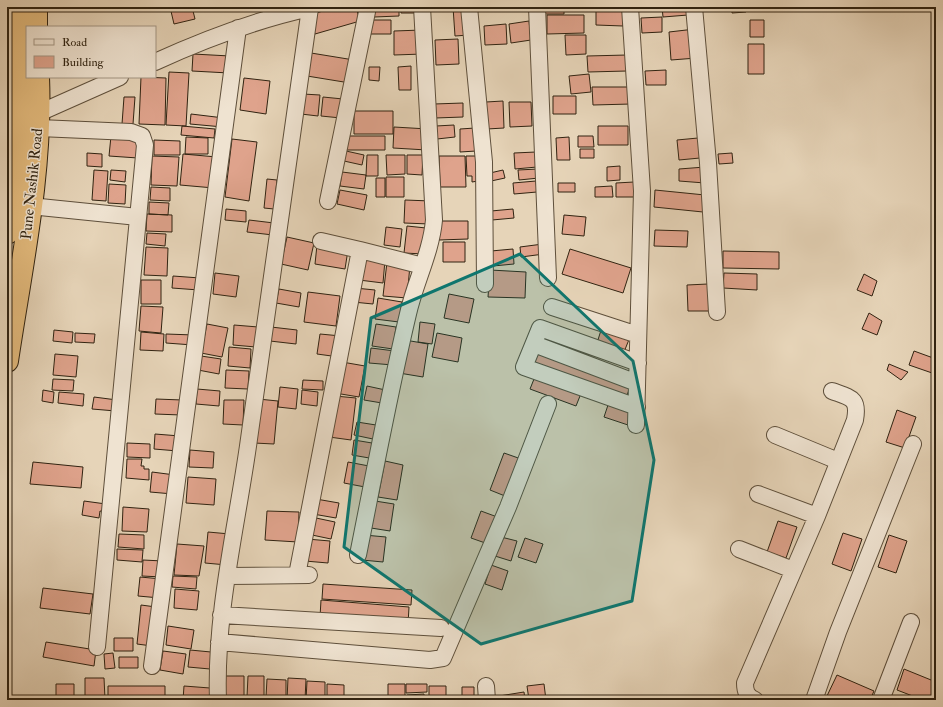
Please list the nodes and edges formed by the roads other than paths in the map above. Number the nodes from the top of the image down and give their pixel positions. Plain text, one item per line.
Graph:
1 (17, 7) edge
2 (36, 7) edge
3 (311, 7) edge
4 (368, 7) edge
5 (422, 7) edge
6 (469, 7) edge
7 (537, 7) edge
8 (630, 7) edge
9 (694, 7) edge
10 (277, 11) edge
11 (36, 26) edge
12 (238, 28) junction
13 (156, 62) edge
14 (38, 78) edge
15 (118, 78) edge
16 (39, 120) junction
17 (12, 135) edge
18 (328, 201) dead end
19 (30, 206) junction
20 (138, 217) junction
21 (7, 233) edge
22 (321, 241) dead end
23 (360, 250) junction
24 (422, 266) junction
25 (548, 278) dead end
26 (485, 284) dead end
27 (552, 307) dead end
28 (717, 312) dead end
29 (638, 335) junction
30 (534, 344) junction
31 (7, 361) edge
32 (638, 363) junction
33 (637, 383) junction
34 (832, 391) dead end
35 (548, 404) dead end
36 (637, 407) junction
37 (636, 425) dead end
38 (776, 435) dead end
39 (913, 444) dead end
40 (838, 461) junction
41 (758, 494) dead end
42 (817, 516) junction
43 (739, 549) dead end
44 (358, 555) dead end
45 (793, 570) junction
46 (227, 576) junction
47 (221, 615) junction
48 (911, 622) dead end
49 (441, 628) dead end
50 (219, 642) junction
51 (97, 647) dead end
52 (152, 666) dead end
53 (218, 700) edge
54 (755, 700) edge
55 (814, 700) edge
56 (881, 700) edge

1 - 17 highway, Pune Nashik Road
2 - 11 highway
3 - 10 street
3 - 46 street
4 - 18 street
5 - 24 street
6 - 26 street
7 - 25 street
8 - 29 street
9 - 28 street
10 - 12 street
12 - 13 street
12 - 52 street
14 - 16 highway, Pune Nashik Road
15 - 16 street
16 - 19 highway, Pune Nashik Road
16 - 20 street
17 - 21 highway, Pune Nashik Road
19 - 20 street
19 - 31 highway, Pune Nashik Road
20 - 51 street
22 - 23 street
23 - 24 street
23 - 46 street
24 - 44 street
27 - 29 street
29 - 32 street
30 - 32 street
30 - 33 street
30 - 36 street
32 - 33 street
33 - 36 street
34 - 40 street
35 - 50 street
36 - 37 street
38 - 40 street
39 - 55 street
40 - 42 street
41 - 42 street
42 - 45 street
43 - 45 street
45 - 54 street
46 - 47 street
47 - 49 street
47 - 50 street
48 - 56 street
50 - 53 street

